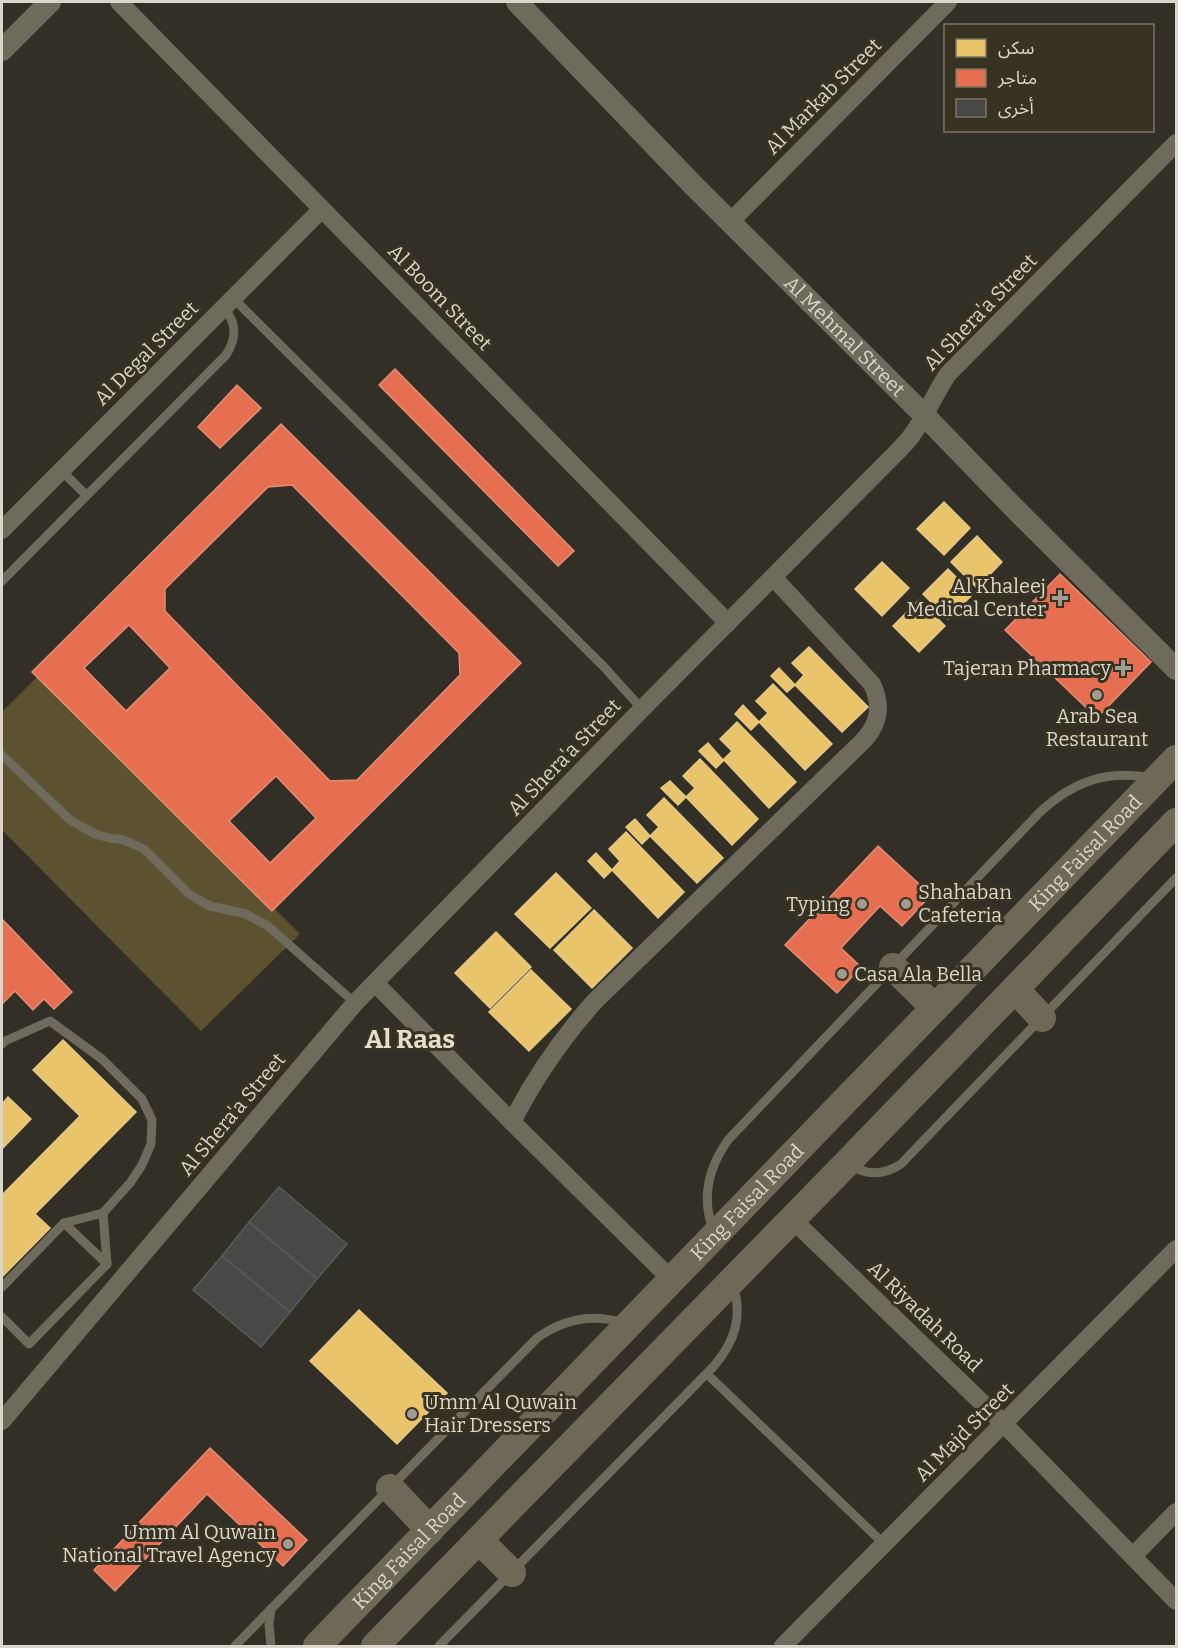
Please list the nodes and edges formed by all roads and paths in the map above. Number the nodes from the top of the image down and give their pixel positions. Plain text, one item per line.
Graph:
1 (50, 2) edge
2 (119, 2) edge
3 (517, 2) edge
4 (937, 5) edge
5 (2, 50) edge
6 (1176, 143) edge
7 (322, 209) junction
8 (730, 222) junction
9 (228, 303) junction
10 (924, 416) junction
11 (61, 470) junction
12 (86, 495) junction
13 (2, 530) edge
14 (773, 578) junction
15 (2, 581) edge
16 (728, 623) junction
17 (1176, 669) edge
18 (642, 709) junction
19 (2, 755) edge
20 (1176, 759) edge
21 (1157, 779) junction
22 (1176, 822) edge
23 (1176, 878) edge
24 (893, 967) junction
25 (375, 983) junction
26 (1014, 989) junction
27 (355, 1003) junction
28 (935, 1008) junction
29 (1042, 1018) junction
30 (2, 1044) edge
31 (512, 1122) junction
32 (847, 1163) junction
33 (103, 1213) junction
34 (792, 1219) junction
35 (64, 1222) junction
36 (715, 1235) junction
37 (1176, 1249) edge
38 (107, 1264) junction
39 (672, 1280) junction
40 (732, 1280) junction
41 (2, 1287) edge
42 (2, 1317) edge
43 (628, 1325) junction
44 (706, 1374) junction
45 (2, 1421) edge
46 (1004, 1424) junction
47 (390, 1488) junction
48 (1176, 1512) edge
49 (430, 1530) junction
50 (479, 1540) junction
51 (884, 1544) junction
52 (1133, 1556) junction
53 (512, 1573) junction
54 (1176, 1601) edge
55 (271, 1610) junction
56 (235, 1647) edge
57 (271, 1647) edge
58 (317, 1647) edge
59 (375, 1647) edge
60 (439, 1647) edge
61 (783, 1647) edge

1 - 5 street
2 - 7 street, Al Boom Street
3 - 8 street, Al Mehmal Street
4 - 8 street, Al Markab Street
6 - 10 street, Al Shera'a Street
7 - 9 street, Al Degal Street
7 - 16 street, Al Boom Street
8 - 10 street, Al Mehmal Street
9 - 11 street, Al Degal Street
9 - 12 lane
9 - 18 lane
10 - 14 street, Al Shera'a Street
10 - 17 street, Al Mehmal Street
11 - 12 lane
11 - 13 street, Al Degal Street
12 - 15 lane
14 - 16 street, Al Shera'a Street
14 - 31 street
16 - 18 street, Al Shera'a Street
18 - 25 street, Al Shera'a Street
19 - 27 lane
20 - 21 main road, King Faisal Road
21 - 24 lane
21 - 28 main road, King Faisal Road
22 - 26 main road, King Faisal Road
23 - 29 lane
24 - 28 main road
24 - 36 lane
25 - 27 street, Al Shera'a Street
25 - 31 street
26 - 29 main road
26 - 32 main road, King Faisal Road
27 - 45 street, Al Shera'a Street
28 - 36 main road, King Faisal Road
29 - 32 lane
30 - 33 lane
31 - 39 street
32 - 34 main road, King Faisal Road
33 - 35 lane
33 - 38 lane
34 - 40 main road, King Faisal Road
34 - 46 street, Al Riyadah Road
35 - 38 lane
35 - 41 lane
36 - 39 main road, King Faisal Road
37 - 46 street, Al Majd Street
38 - 42 lane
39 - 43 main road, King Faisal Road
40 - 44 lane
40 - 50 main road, King Faisal Road
43 - 47 lane
43 - 49 main road, King Faisal Road
44 - 51 lane
44 - 53 lane
46 - 51 street, Al Majd Street
46 - 52 street, Al Riyadah Road
47 - 49 main road
47 - 55 lane
48 - 52 street
49 - 58 main road, King Faisal Road
50 - 53 main road
50 - 59 main road, King Faisal Road
51 - 61 street, Al Majd Street
52 - 54 street, Al Riyadah Road
53 - 60 lane
55 - 56 lane
55 - 57 lane

